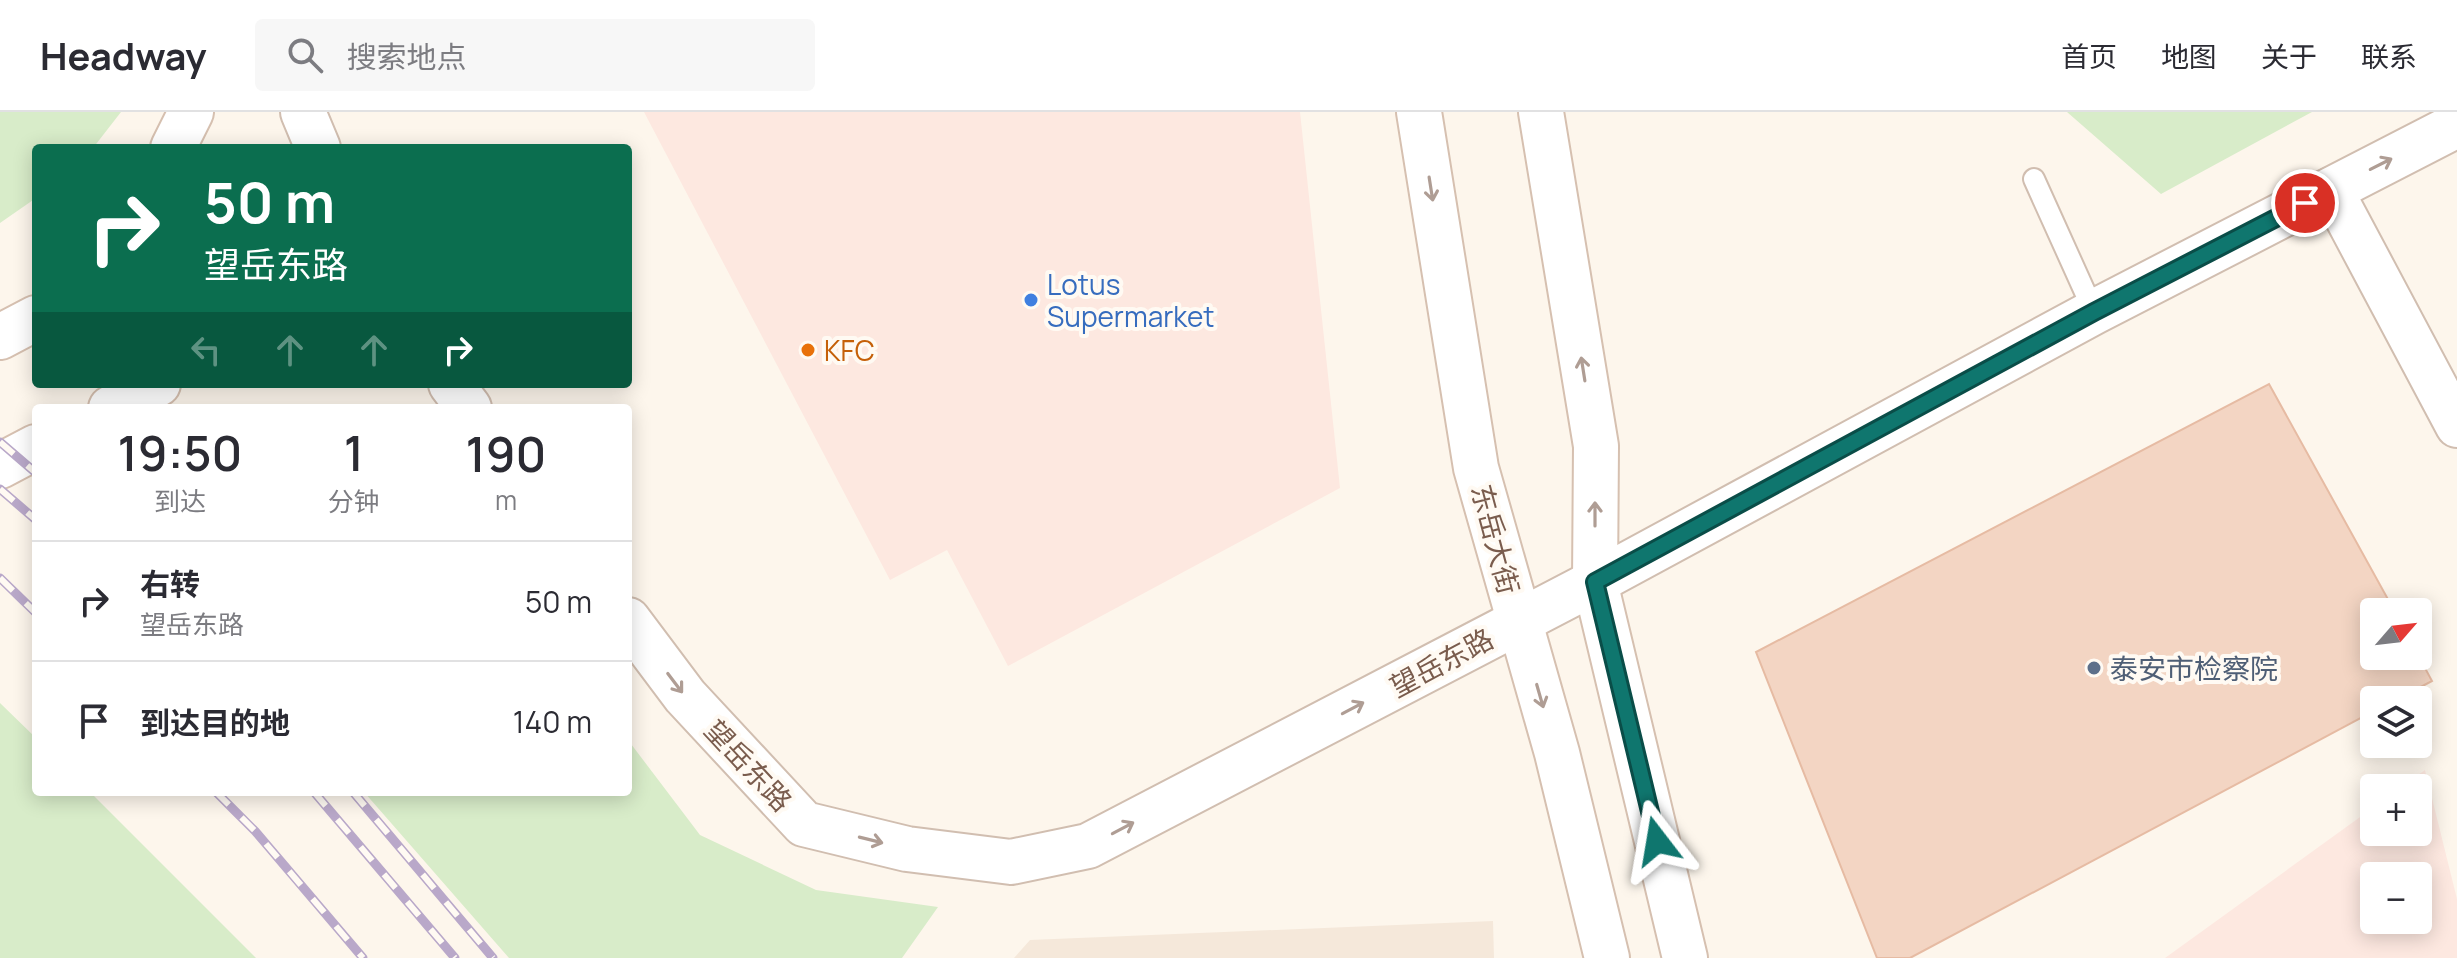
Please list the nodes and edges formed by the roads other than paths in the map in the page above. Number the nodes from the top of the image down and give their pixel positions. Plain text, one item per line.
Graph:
1 (191, 112) edge
2 (303, 112) edge
3 (1419, 112) edge
4 (1541, 112) edge
5 (2457, 125) edge
6 (175, 144) edge
7 (316, 144) edge
8 (2034, 179) dead end
9 (2331, 189) junction
10 (2094, 312) junction
11 (32, 320) edge
12 (0, 337) edge
13 (150, 388) edge
14 (119, 404) edge
15 (2457, 426) edge
16 (32, 449) edge
17 (0, 466) edge
18 (1595, 582) junction
19 (1518, 621) junction
20 (632, 625) edge
21 (1607, 958) edge
22 (1685, 958) edge

1 - 6 street
2 - 7 street
3 -> 19 street, 东岳大街
18 -> 4 street
9 -> 5 street, 望岳东路
8 - 10 lane
9 - 10 street, 望岳东路
9 - 15 street
10 - 18 street, 望岳东路
11 - 12 street
13 - 14 street
16 - 17 street
18 - 19 street, 望岳东路
18 - 22 street
20 -> 19 street, 望岳东路
19 -> 21 street, 东岳大街

